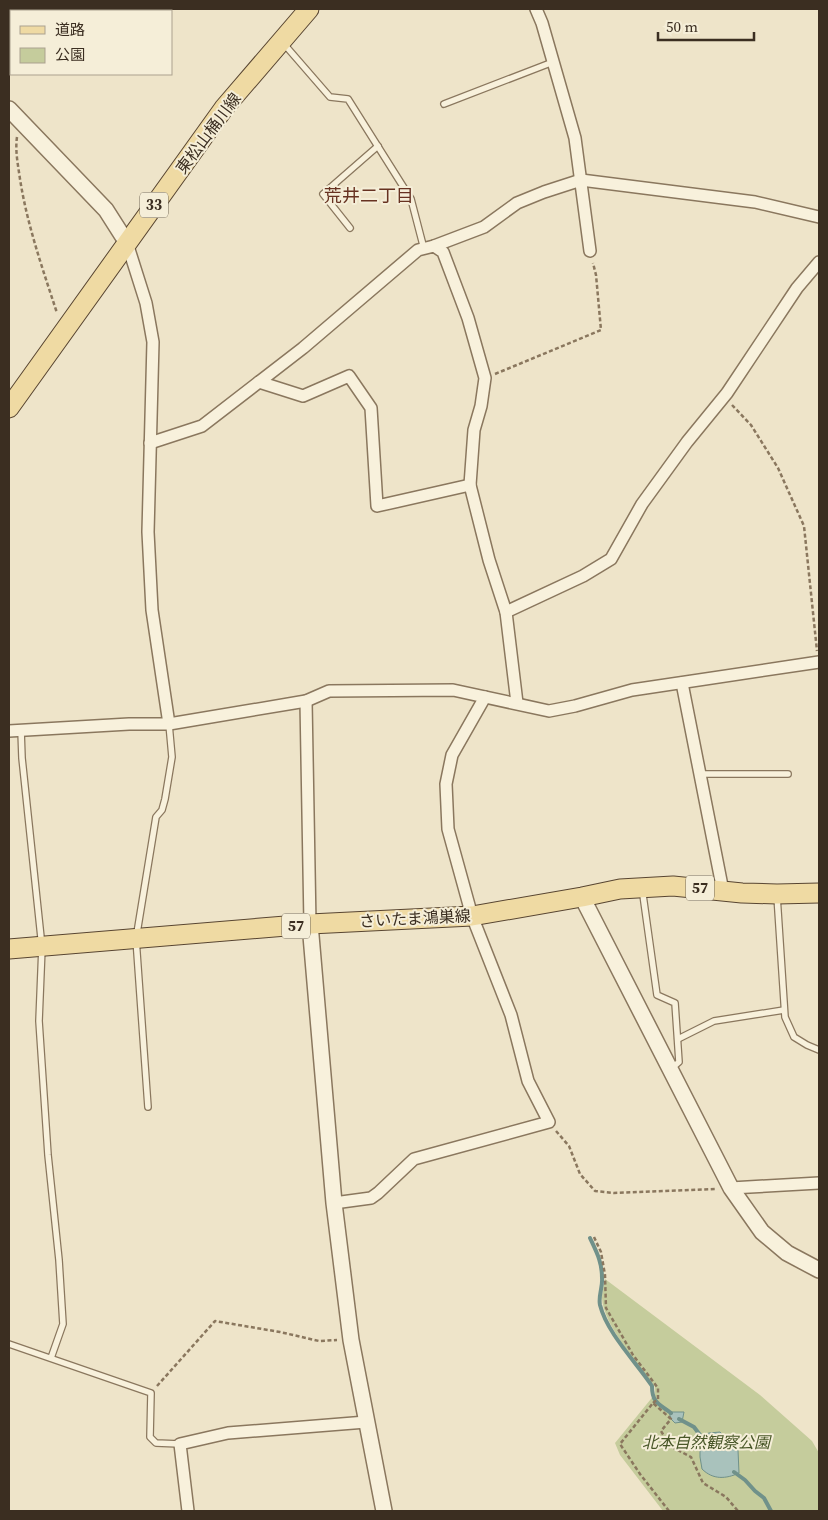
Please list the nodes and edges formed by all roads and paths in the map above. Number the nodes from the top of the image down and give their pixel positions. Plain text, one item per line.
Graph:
1 (310, 9) edge
2 (536, 9) edge
3 (282, 41) junction
4 (553, 62) junction
5 (444, 104) dead end
6 (9, 109) edge
7 (19, 120) junction
8 (378, 146) junction
9 (581, 180) junction
10 (819, 216) edge
11 (350, 228) dead end
12 (127, 243) junction
13 (429, 247) junction
14 (590, 251) joint
15 (819, 262) edge
16 (68, 326) junction
17 (485, 378) junction
18 (259, 382) junction
19 (724, 396) junction
20 (9, 408) edge
21 (150, 443) junction
22 (470, 485) junction
23 (506, 612) junction
24 (819, 662) edge
25 (682, 682) junction
26 (485, 697) junction
27 (306, 701) junction
28 (517, 703) junction
29 (169, 724) junction
30 (15, 731) edge
31 (700, 774) junction
32 (788, 774) dead end
33 (723, 891) junction
34 (819, 893) edge
35 (777, 894) junction
36 (643, 895) dead end
37 (582, 897) junction
38 (472, 916) junction
39 (310, 924) junction
40 (136, 939) junction
41 (42, 947) junction
42 (9, 949) edge
43 (784, 1010) junction
44 (678, 1039) junction
45 (819, 1050) edge
46 (670, 1070) junction
47 (148, 1107) dead end
48 (549, 1122) junction
49 (819, 1184) edge
50 (731, 1188) junction
51 (334, 1202) junction
52 (594, 1237) dead end
53 (819, 1270) edge
54 (351, 1340) junction
55 (9, 1344) edge
56 (51, 1358) junction
57 (151, 1393) junction
58 (653, 1403) junction
59 (366, 1422) junction
60 (180, 1444) junction
61 (188, 1511) edge
62 (384, 1511) edge
63 (669, 1511) edge
64 (738, 1511) edge

1 - 3 main road, 東松山桶川線 / 33
2 - 4 street
3 - 8 lane
3 - 12 main road, 東松山桶川線 / 33
4 - 5 lane
4 - 9 street
6 - 7 street
7 - 12 street
7 - 16 path
8 - 11 lane
8 - 13 lane
9 - 10 street
9 - 13 street
9 - 14 street
12 - 16 main road, 東松山桶川線 / 33
12 - 21 street
13 - 17 street
13 - 18 street
14 - 17 path
15 - 19 street
16 - 20 main road, 東松山桶川線 / 33
17 - 22 street
18 - 21 street
18 - 22 street
19 - 23 street
19 - 24 path
21 - 29 street
22 - 23 street
23 - 28 street
24 - 25 street
25 - 28 street
25 - 31 street
26 - 27 street
26 - 28 street
26 - 38 street
27 - 29 street
27 - 39 street
29 - 30 street
29 - 40 lane
30 - 41 lane
31 - 32 lane
31 - 33 street
33 - 35 main road, さいたま鴻巣線 / 57
33 - 37 main road, さいたま鴻巣線 / 57
34 - 35 main road, さいたま鴻巣線 / 57
35 - 43 lane
36 - 44 lane
37 - 38 main road, さいたま鴻巣線 / 57
37 - 46 street
38 - 39 main road, さいたま鴻巣線 / 57
38 - 48 street
39 - 40 main road, さいたま鴻巣線 / 57
39 - 51 street
40 - 41 main road, さいたま鴻巣線 / 57
40 - 47 lane
41 - 42 main road, さいたま鴻巣線 / 57
41 - 56 lane
43 - 44 lane
43 - 45 lane
44 - 46 lane
46 - 50 street
48 - 50 path
48 - 51 street
49 - 50 street
50 - 53 street
51 - 54 street
52 - 58 path
54 - 57 path
54 - 59 street
55 - 56 lane
56 - 57 lane
57 - 60 lane
58 - 63 path
58 - 64 path
59 - 60 street
59 - 62 street
60 - 61 street

